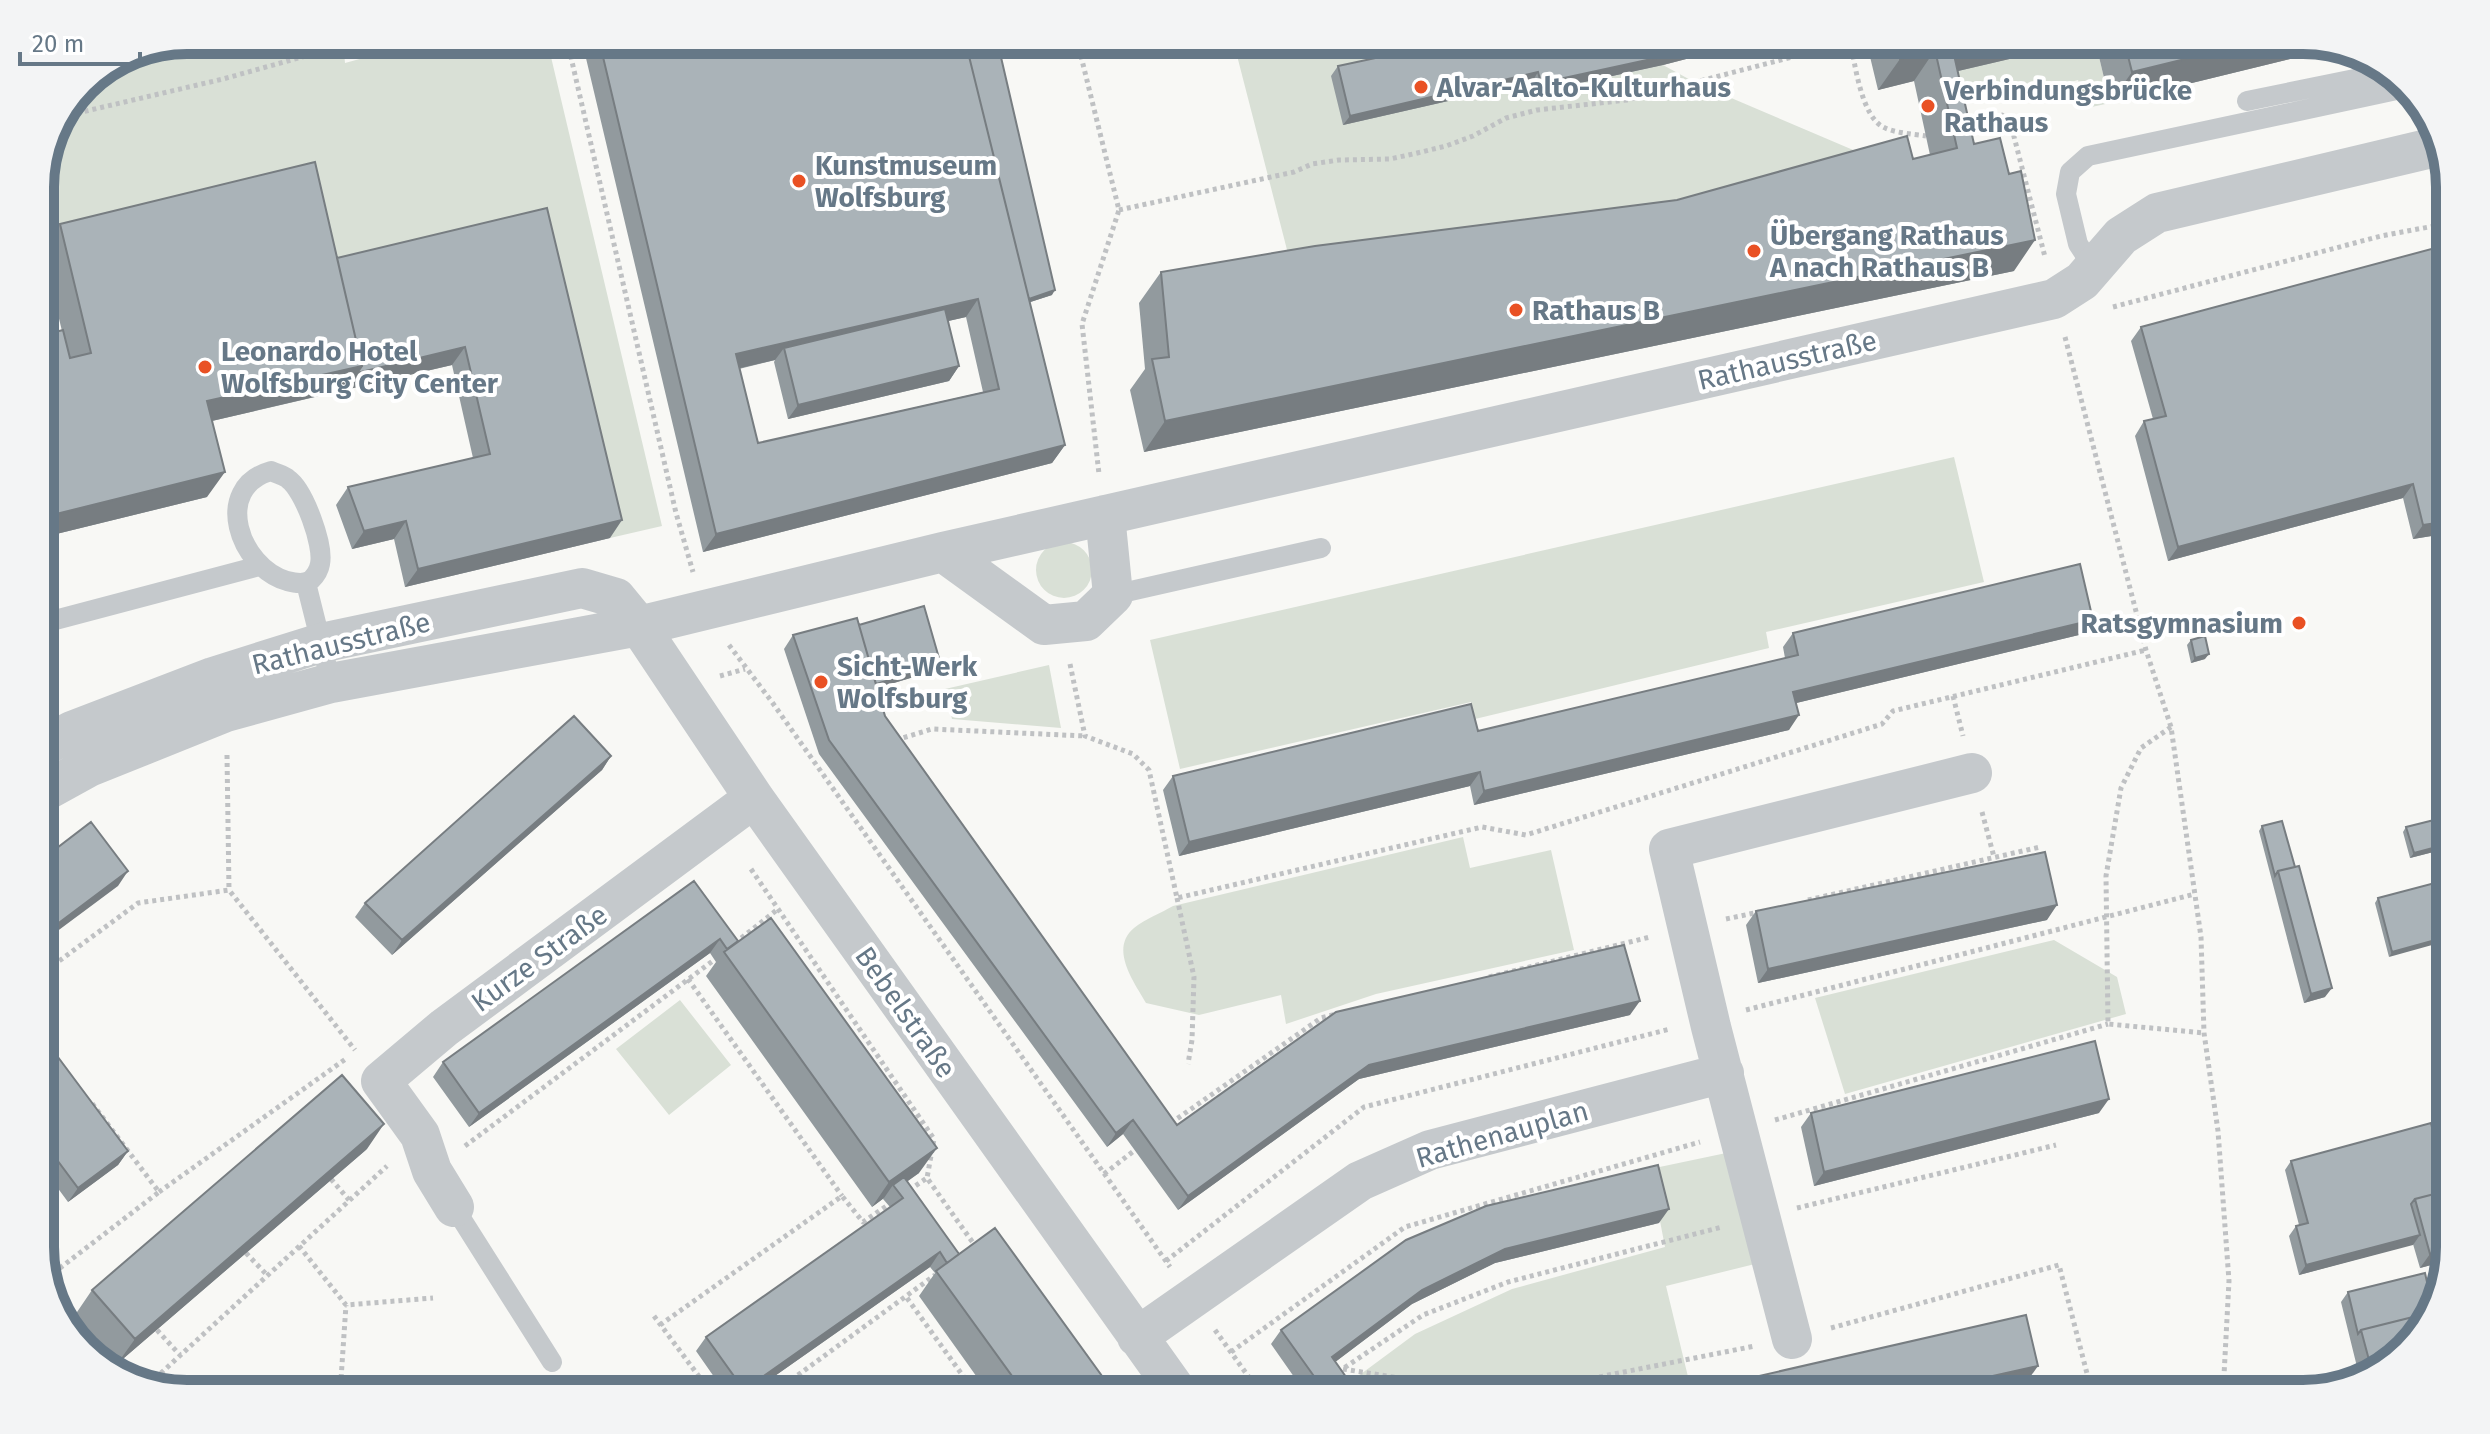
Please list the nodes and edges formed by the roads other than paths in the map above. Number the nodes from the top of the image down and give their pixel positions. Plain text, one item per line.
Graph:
1 (2375, 75) edge
2 (2394, 91) edge
3 (2247, 101) edge
4 (2430, 148) edge
5 (2093, 267) junction
6 (1105, 515) junction
7 (1321, 548) dead end
8 (943, 552) junction
9 (259, 566) junction
10 (306, 583) junction
11 (1113, 595) junction
12 (54, 620) edge
13 (639, 626) junction
14 (321, 643) junction
15 (331, 683) junction
16 (54, 741) edge
17 (1972, 773) dead end
18 (54, 786) edge
19 (754, 798) junction
20 (1724, 1073) junction
21 (454, 1207) joint
22 (1137, 1337) junction
23 (1792, 1339) road end
24 (552, 1362) dead end
25 (1169, 1380) edge

1 - 3 lane
2 - 5 lane
4 - 5 street, Rathausstraße
5 - 6 street, Rathausstraße
6 - 8 street, Rathausstraße
6 - 11 street
7 - 11 lane
8 - 11 street
8 - 13 street, Rathausstraße
9 - 10 lane
9 - 10 lane
9 - 12 lane
10 - 14 lane
13 - 14 street, Rathausstraße
13 - 15 street, Rathausstraße
13 - 19 street, Bebelstraße
14 - 15 lane
14 - 16 street, Rathausstraße
15 - 18 street, Rathausstraße
17 - 20 street
19 - 21 street, Kurze Straße
19 - 22 street, Bebelstraße
20 - 22 street, Rathenauplan
20 - 23 street
21 - 24 lane
22 - 25 street, Bebelstraße

